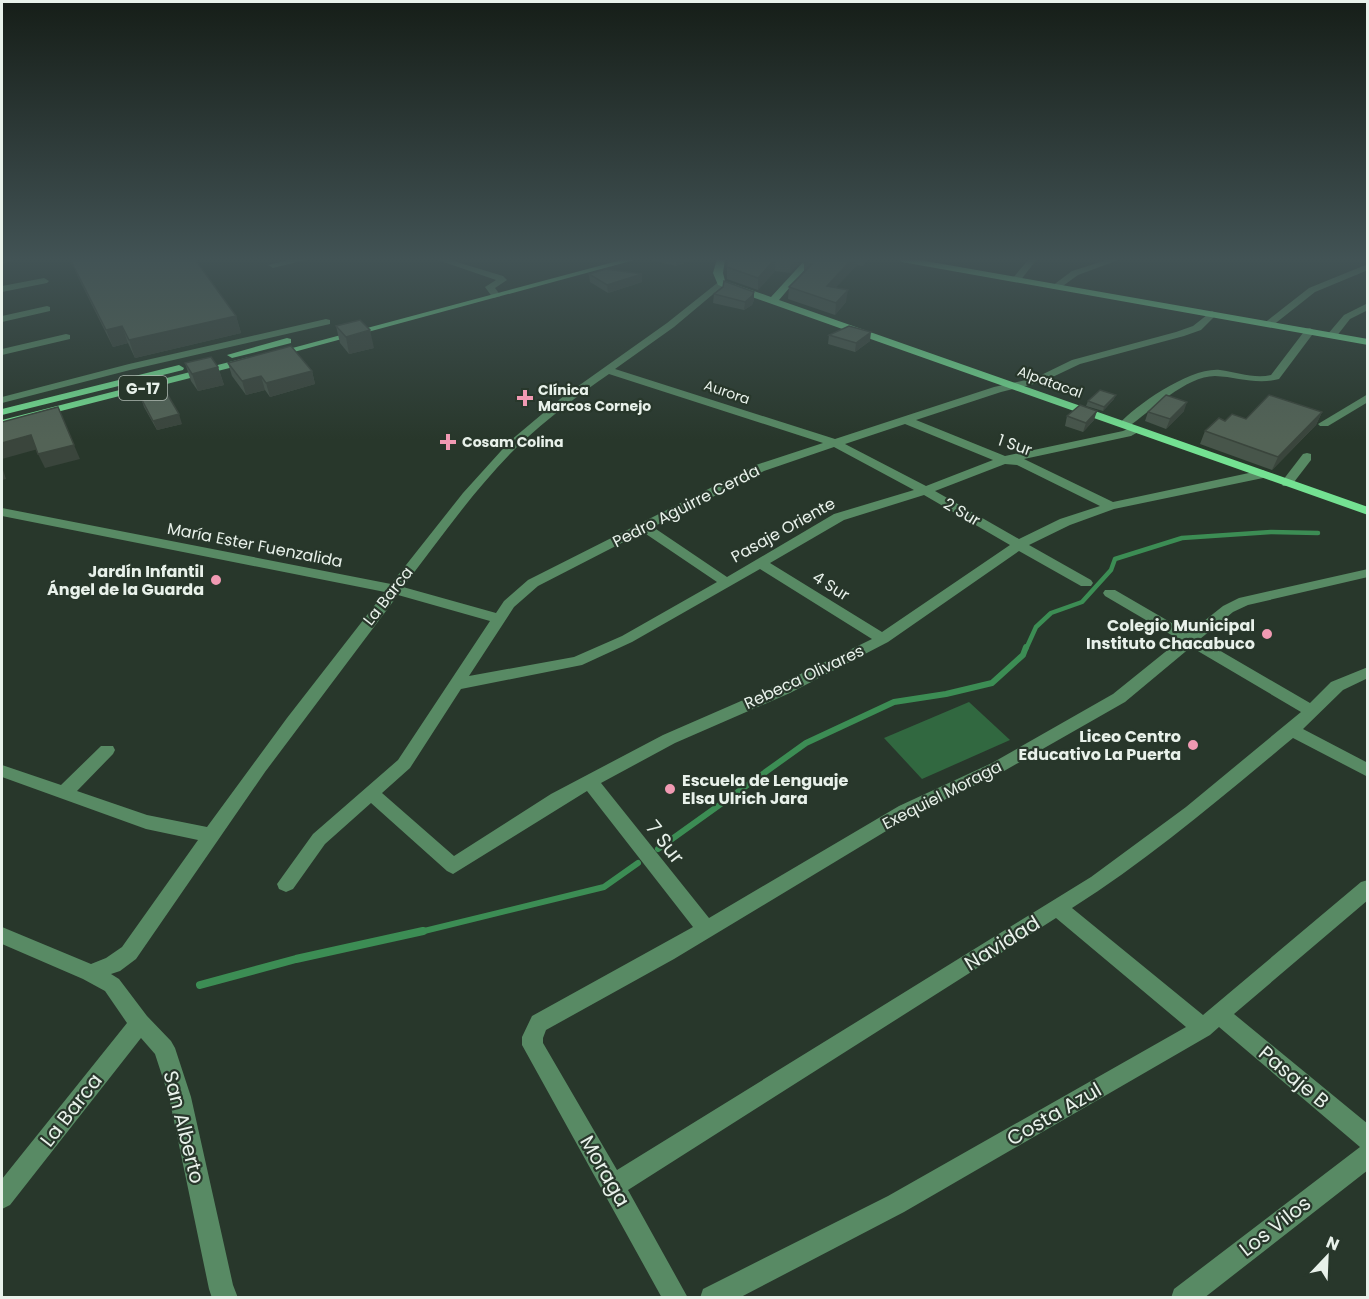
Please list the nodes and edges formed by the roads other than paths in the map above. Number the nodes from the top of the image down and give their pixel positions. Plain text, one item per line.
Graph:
1 (395, 320) edge
2 (676, 320) edge
3 (829, 320) edge
4 (1206, 320) edge
5 (1243, 320) edge
6 (1274, 320) edge
7 (1345, 320) edge
8 (326, 322) dead end
9 (1268, 324) junction
10 (1310, 332) junction
11 (1332, 335) junction
12 (66, 337) dead end
13 (1368, 342) edge
14 (278, 343) junction
15 (2, 352) edge
16 (607, 370) junction
17 (1014, 386) junction
18 (1368, 397) edge
19 (2, 400) edge
20 (2, 412) edge
21 (906, 420) junction
22 (2, 423) edge
23 (1324, 424) edge
24 (1130, 427) junction
25 (837, 444) junction
26 (1307, 457) dead end
27 (1004, 460) junction
28 (1263, 474) junction
29 (1287, 483) junction
30 (925, 491) junction
31 (1112, 506) junction
32 (2, 512) edge
33 (1368, 512) edge
34 (644, 527) junction
35 (1020, 544) junction
36 (760, 562) junction
37 (1368, 573) edge
38 (727, 583) junction
39 (1086, 583) dead end
40 (394, 589) junction
41 (1110, 592) dead end
42 (500, 619) junction
43 (882, 639) junction
44 (1189, 641) junction
45 (1368, 672) edge
46 (458, 684) junction
47 (1312, 711) junction
48 (1292, 730) junction
49 (107, 750) dead end
50 (1368, 771) edge
51 (4, 775) edge
52 (590, 782) junction
53 (64, 793) junction
54 (371, 793) junction
55 (210, 835) junction
56 (286, 884) dead end
57 (1368, 888) edge
58 (1058, 908) junction
59 (706, 929) junction
60 (2, 936) edge
61 (90, 973) junction
62 (1211, 1021) junction
63 (140, 1023) junction
64 (533, 1045) joint
65 (1368, 1139) edge
66 (1368, 1155) edge
67 (614, 1186) junction
68 (2, 1197) edge
69 (225, 1298) edge
70 (676, 1298) edge
71 (712, 1298) edge
72 (1183, 1298) edge

1 - 14 main road, G-17
2 - 16 street, La Barca
3 - 17 main road, Alpatacal
4 - 17 street, Pedro Aguirre Cerda
5 - 9 main road
6 - 9 street
7 - 11 street
8 - 14 street
9 - 10 main road
10 - 11 main road
10 - 24 street, Pasaje Oriente
11 - 13 main road
12 - 15 street
14 - 19 street
14 - 20 main road, G-17
14 - 22 main road, G-17
16 - 25 street, Aurora
16 - 40 street, La Barca
17 - 21 street, Pedro Aguirre Cerda
17 - 24 main road, Alpatacal
18 - 23 street
21 - 25 street, Pedro Aguirre Cerda
21 - 27 street, 1 Sur
24 - 27 street, Pasaje Oriente
24 - 28 main road, Alpatacal
25 - 30 street, 2 Sur
25 - 34 street, Pedro Aguirre Cerda
26 - 29 street
27 - 30 street, Pasaje Oriente
27 - 31 street, 1 Sur
28 - 29 main road, Alpatacal
28 - 31 street, Rebeca Olivares
29 - 33 main road, Alpatacal
30 - 35 street, 2 Sur
30 - 36 street, Pasaje Oriente
31 - 35 street, Rebeca Olivares
32 - 40 street, María Ester Fuenzalida
34 - 38 street
34 - 42 street, Pedro Aguirre Cerda
35 - 39 street, 2 Sur
35 - 43 street, Rebeca Olivares
36 - 38 street, Pasaje Oriente
36 - 43 street, 4 Sur
37 - 44 street, Exequiel Moraga
38 - 46 street, Pasaje Oriente
40 - 42 street, María Ester Fuenzalida
40 - 55 street, La Barca
41 - 44 street
42 - 46 street, Pedro Aguirre Cerda
43 - 52 street, Rebeca Olivares
44 - 47 street
44 - 59 street, Exequiel Moraga
45 - 47 street, Navidad
46 - 54 street, Pedro Aguirre Cerda
47 - 48 street, Navidad
48 - 50 street
48 - 58 street, Navidad
49 - 53 street
51 - 53 street
52 - 54 street, Rebeca Olivares
52 - 59 street, 7 Sur
53 - 55 street
54 - 56 street, Pedro Aguirre Cerda
55 - 61 street, La Barca
57 - 62 street, Costa Azul
58 - 62 street, Pasaje B
58 - 67 street, Navidad
59 - 64 street, Exequiel Moraga
60 - 61 street, San Alberto
61 - 63 street, San Alberto
62 - 65 street, Pasaje B
62 - 71 street, Costa Azul
63 - 68 street, La Barca
63 - 69 street, San Alberto
64 - 67 street, Moraga
66 - 72 street, Los Vilos
67 - 70 street, Moraga

